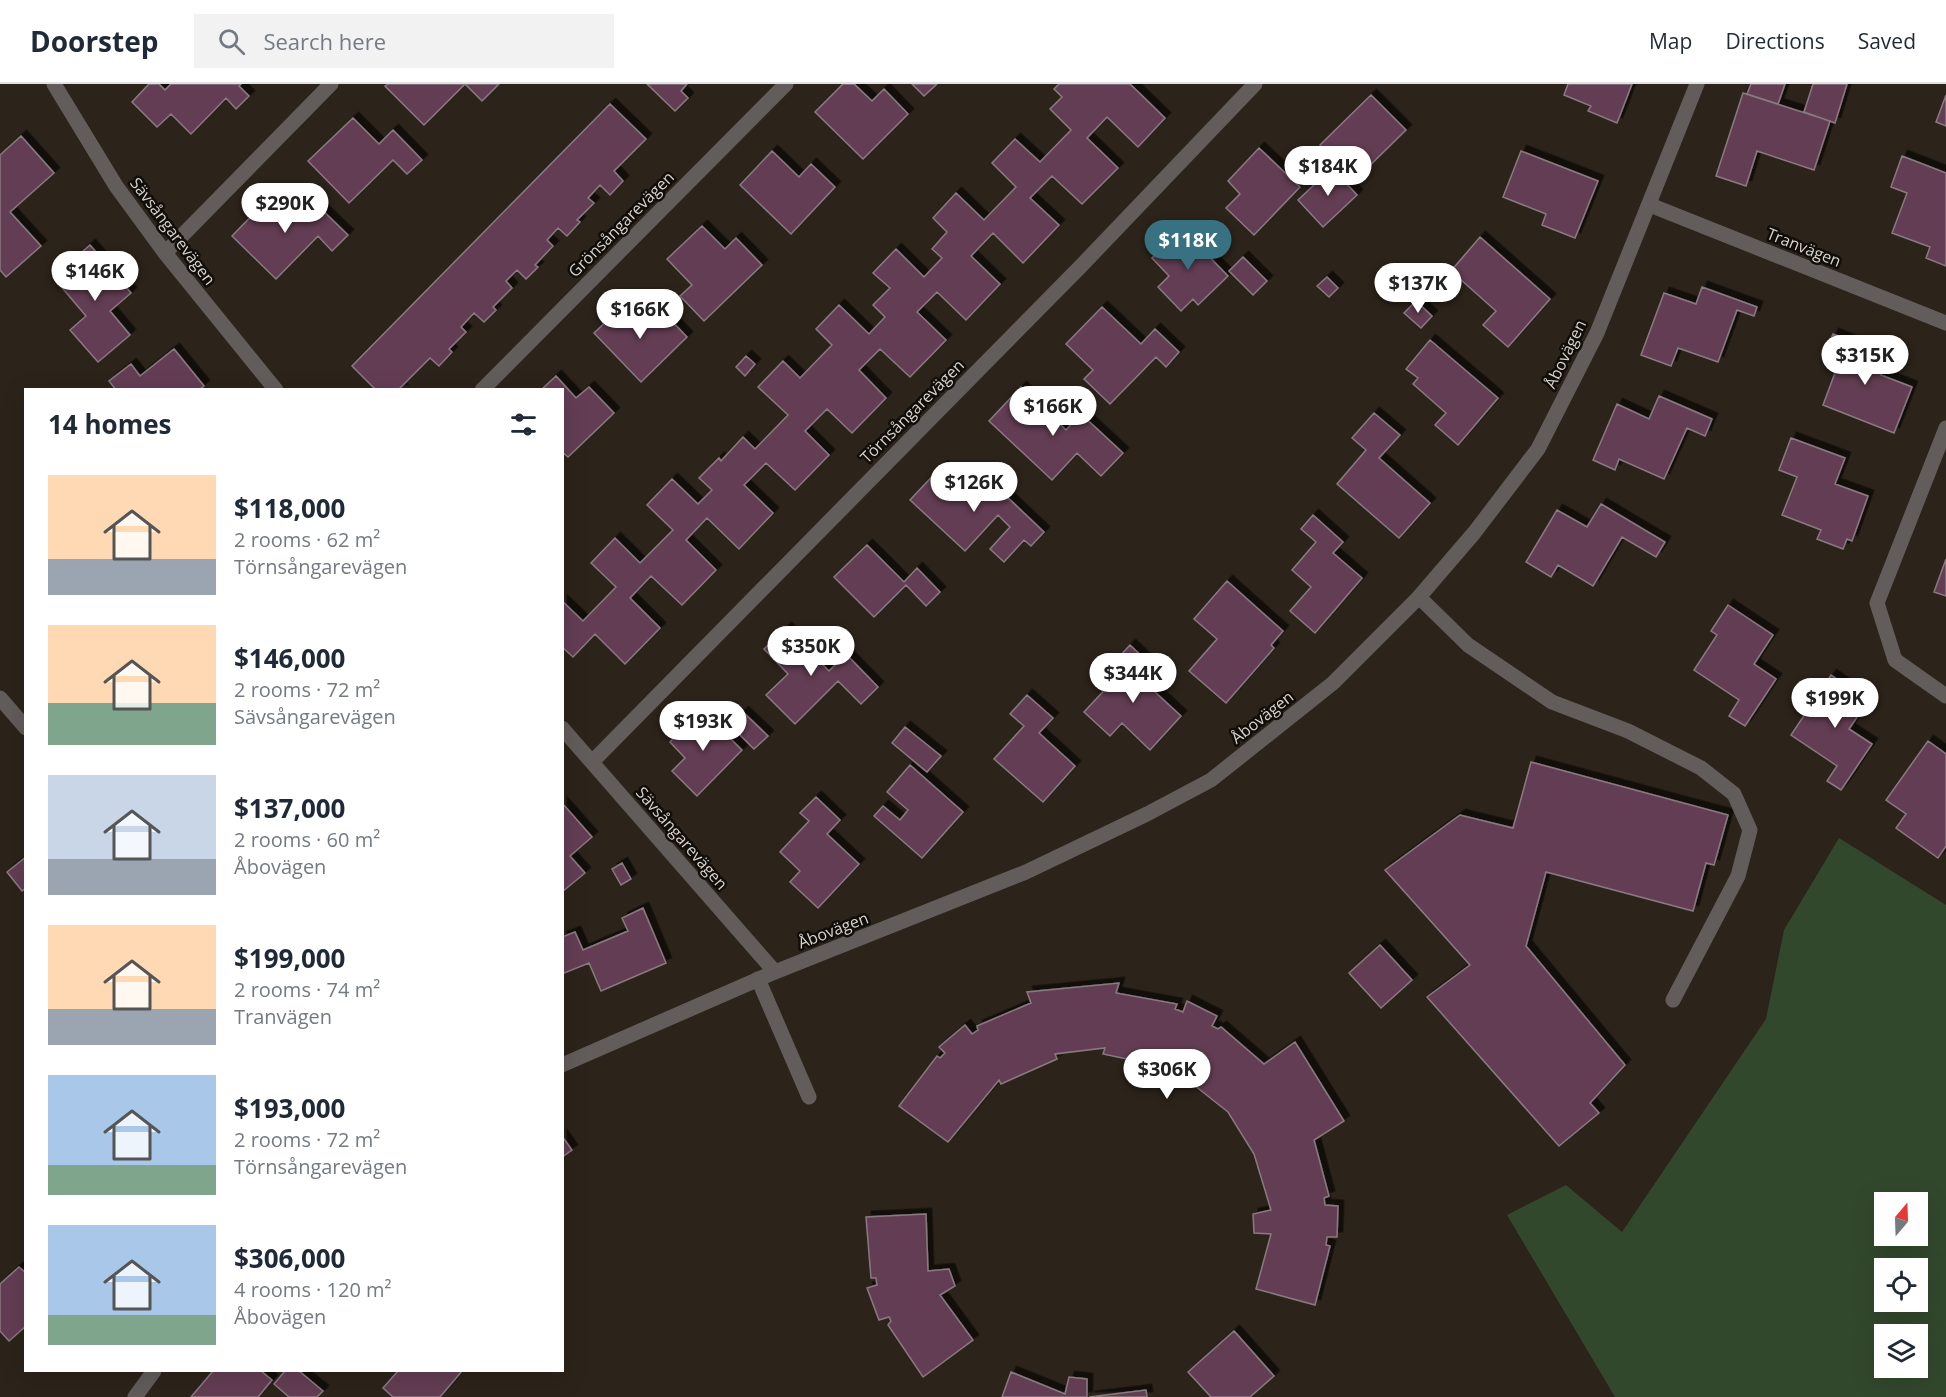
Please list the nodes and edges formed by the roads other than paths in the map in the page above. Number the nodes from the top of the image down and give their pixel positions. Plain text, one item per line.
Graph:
1 (54, 84) edge
2 (332, 84) edge
3 (786, 84) edge
4 (1255, 84) edge
5 (1697, 84) edge
6 (1650, 205) junction
7 (165, 253) junction
8 (1946, 323) edge
9 (274, 388) edge
10 (484, 388) edge
11 (1946, 428) edge
12 (1419, 597) junction
13 (1946, 696) edge
14 (0, 698) edge
15 (24, 726) edge
16 (564, 730) edge
17 (592, 762) junction
18 (774, 972) junction
19 (758, 979) junction
20 (1673, 1000) dead end
21 (564, 1064) edge
22 (809, 1097) dead end
23 (153, 1372) edge
24 (135, 1397) edge

1 - 7 street, Sävsångarevägen
2 - 7 street
3 - 10 street, Grönsångarevägen
4 - 17 street, Törnsångarevägen
5 - 6 street, Åbovägen
6 - 8 street, Tranvägen
6 - 12 street, Åbovägen
7 - 9 street, Sävsångarevägen
11 - 13 street
12 - 18 street, Åbovägen
12 - 20 street
14 - 15 street
16 - 17 street, Sävsångarevägen
17 - 18 street, Sävsångarevägen
18 - 19 street, Åbovägen
19 - 21 street, Åbovägen
19 - 22 street
23 - 24 street

